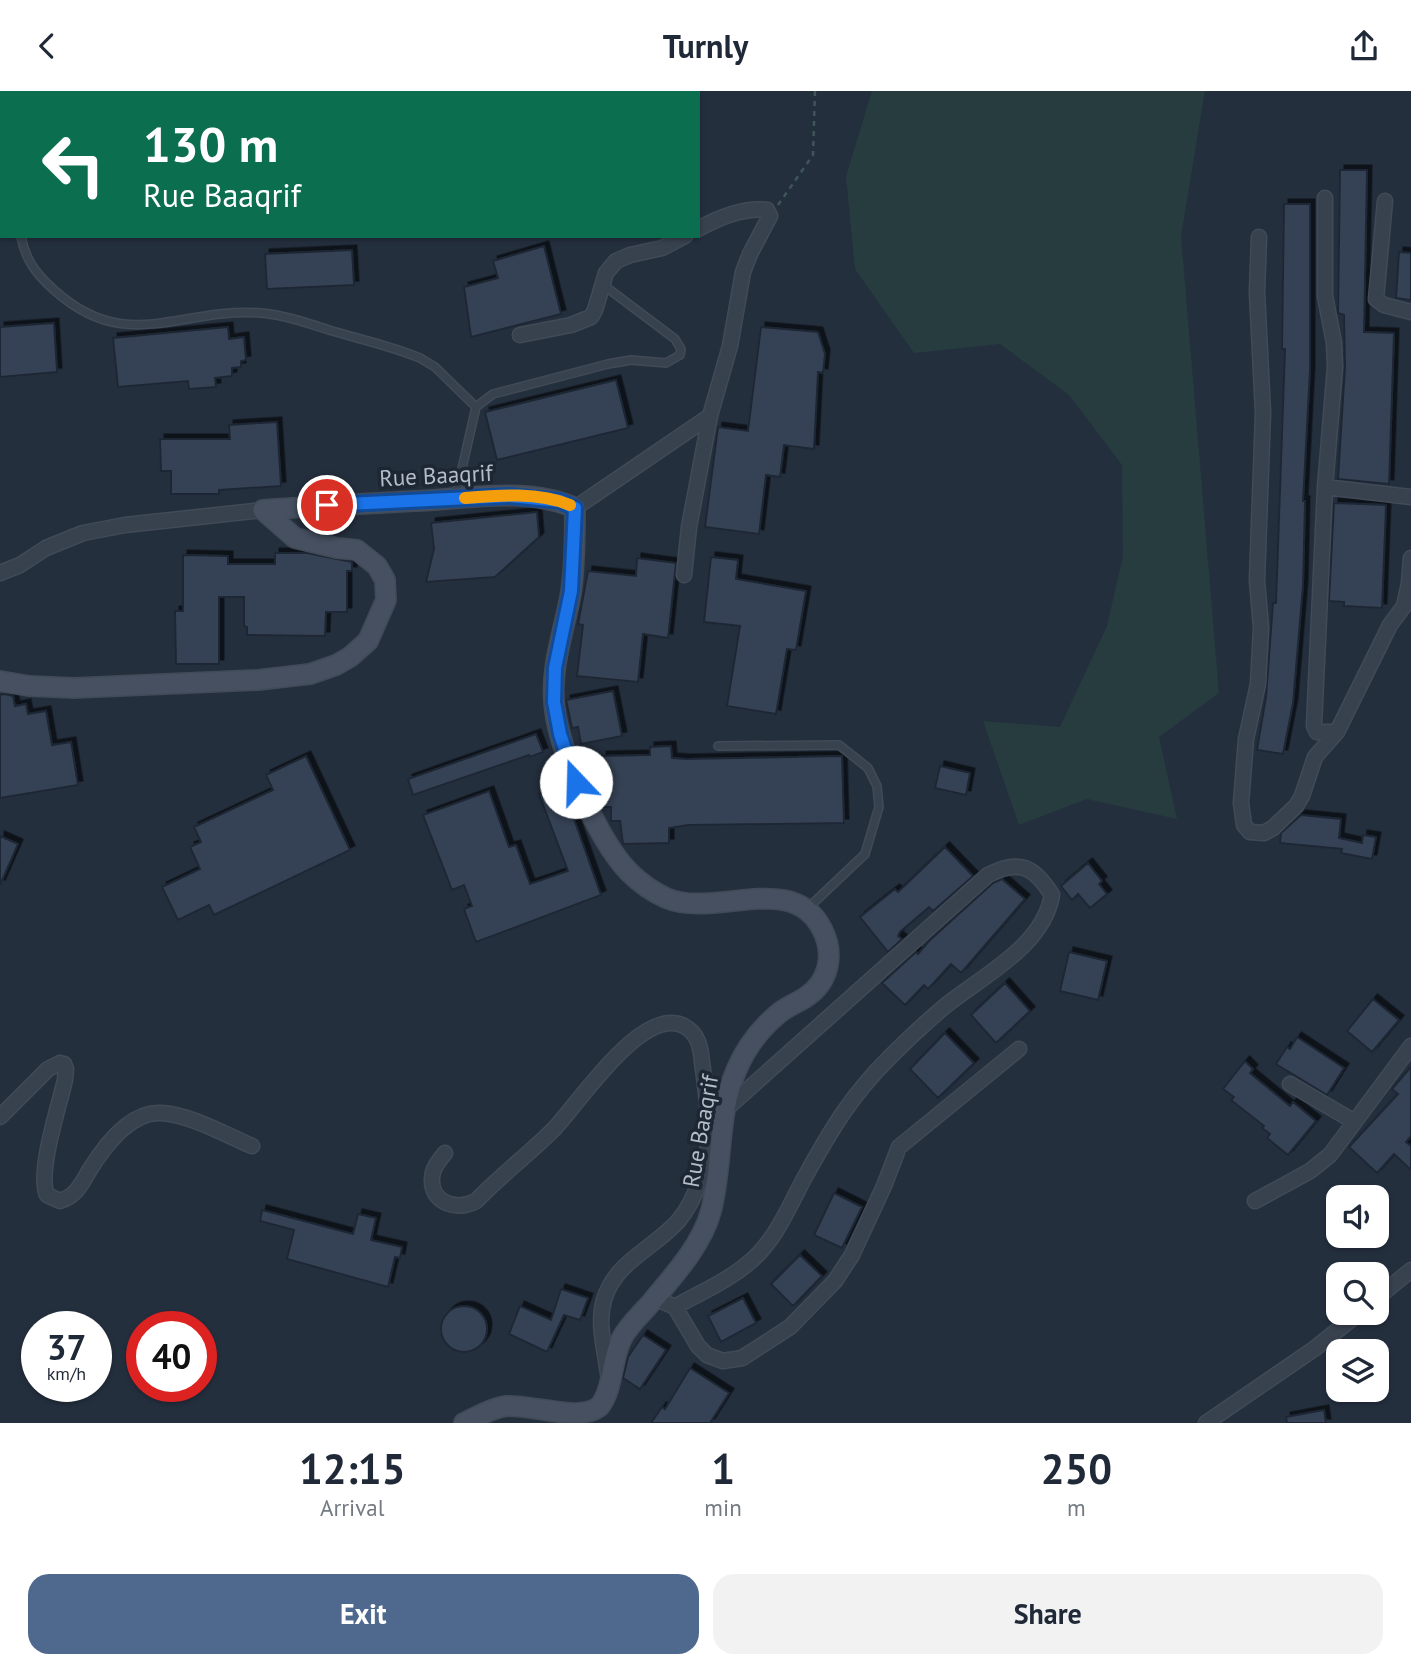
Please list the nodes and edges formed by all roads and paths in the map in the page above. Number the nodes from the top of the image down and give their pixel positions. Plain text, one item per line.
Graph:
1 (815, 91) edge
2 (1325, 198) dead end
3 (1385, 201) dead end
4 (771, 216) junction
5 (700, 228) edge
6 (1259, 237) dead end
7 (22, 238) edge
8 (681, 238) edge
9 (602, 284) junction
10 (1411, 312) edge
11 (520, 335) dead end
12 (476, 407) junction
13 (710, 416) junction
14 (1325, 487) junction
15 (1411, 497) edge
16 (456, 499) junction
17 (575, 508) junction
18 (263, 510) junction
19 (1411, 558) edge
20 (0, 573) edge
21 (684, 575) dead end
22 (0, 681) edge
23 (1337, 732) junction
24 (718, 746) dead end
25 (807, 910) junction
26 (1411, 1046) edge
27 (1019, 1049) dead end
28 (1290, 1084) dead end
29 (725, 1110) junction
30 (0, 1117) edge
31 (1355, 1122) junction
32 (252, 1146) dead end
33 (445, 1153) dead end
34 (1255, 1201) dead end
35 (1411, 1270) edge
36 (1389, 1288) edge
37 (655, 1299) junction
38 (675, 1307) junction
39 (1344, 1325) edge
40 (610, 1382) junction
41 (464, 1423) edge
42 (1206, 1423) edge

1 - 4 path
2 - 14 street
3 - 10 street
4 - 5 street
4 - 13 street
6 - 23 street
7 - 12 lane
8 - 9 street
9 - 11 street
9 - 12 lane
12 - 16 lane
13 - 17 street
13 - 21 street
14 - 15 street
14 - 23 street
16 - 17 street, Rue Baaqrif
16 - 18 street, Rue Baaqrif
17 - 25 street
18 - 20 street
18 - 22 street
19 - 23 street
24 - 25 lane
25 - 29 street, Rue Baaqrif
26 - 31 street
27 - 38 street
28 - 31 street
29 - 37 street, Rue Baaqrif
29 - 38 street
30 - 32 street
31 - 34 street
33 - 40 street
35 - 36 street
37 - 38 street
37 - 40 street, Rue Baaqrif
39 - 42 street
40 - 41 street, Rue Baaqrif

